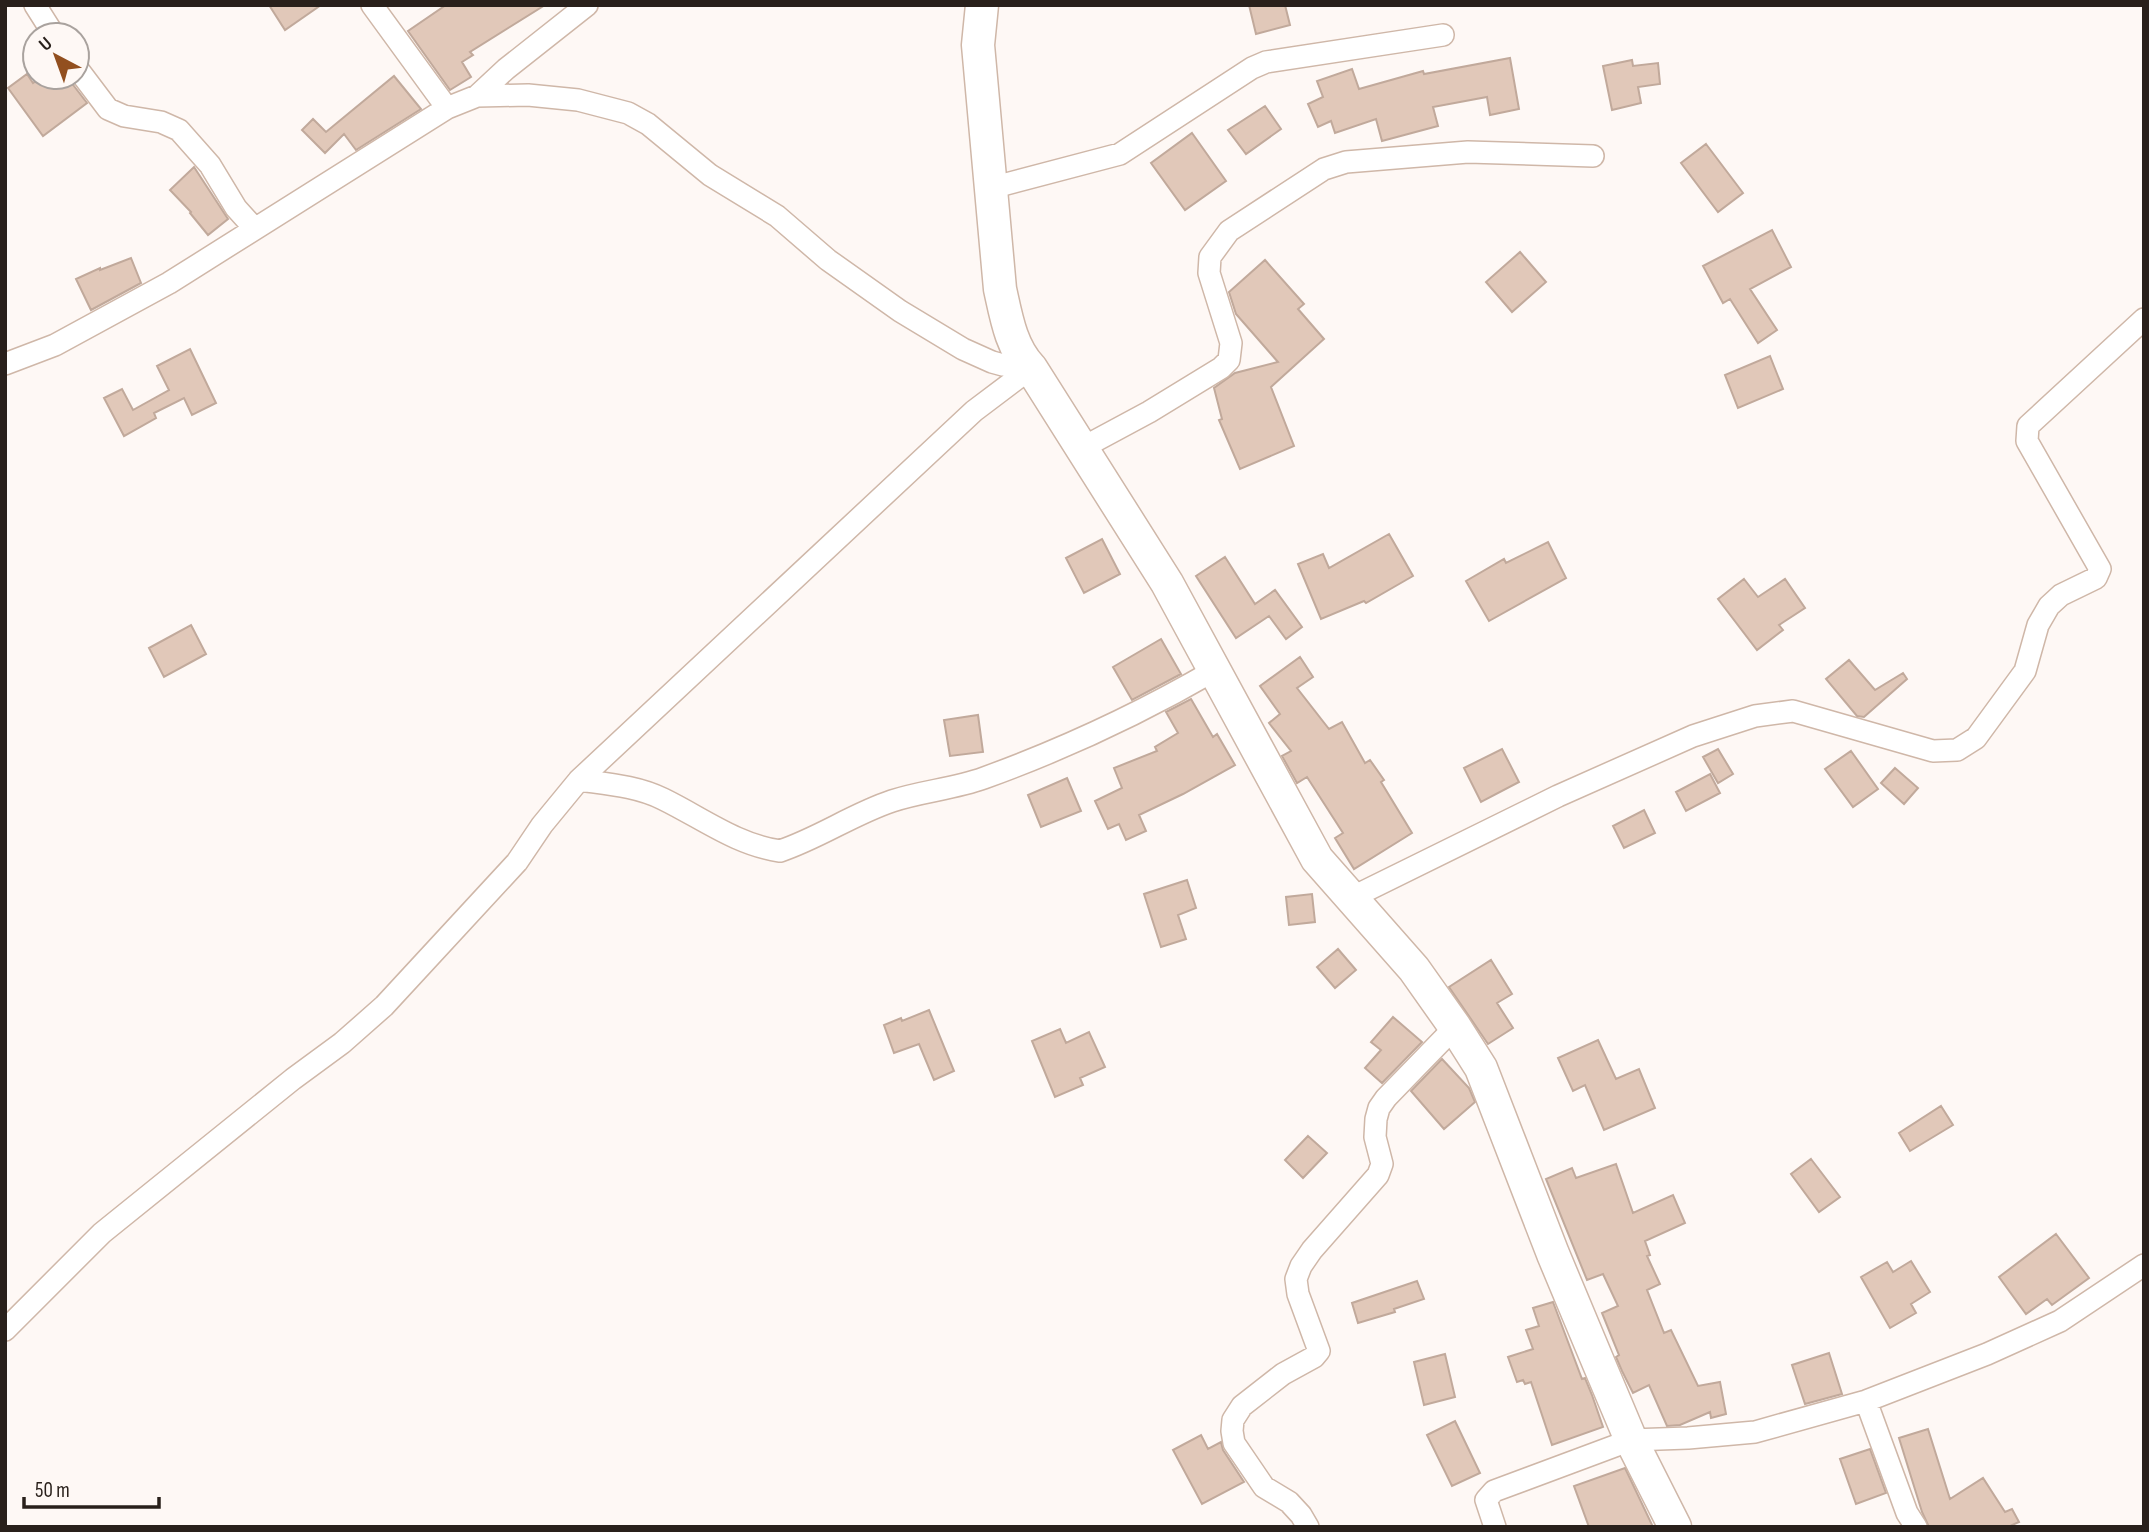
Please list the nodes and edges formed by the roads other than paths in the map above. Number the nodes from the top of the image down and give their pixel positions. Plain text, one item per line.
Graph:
1 (35, 5) edge
2 (372, 5) edge
3 (587, 5) edge
4 (982, 5) edge
5 (45, 21) edge
6 (1443, 34) dead end
7 (91, 86) edge
8 (477, 96) junction
9 (447, 108) junction
10 (1593, 156) dead end
11 (991, 188) junction
12 (255, 229) junction
13 (2144, 319) edge
14 (1026, 363) junction
15 (5, 364) edge
16 (1082, 448) junction
17 (1215, 670) junction
18 (579, 780) junction
19 (1351, 898) junction
20 (1455, 1027) junction
21 (2144, 1265) edge
22 (5, 1329) edge
23 (1866, 1401) junction
24 (1632, 1440) junction
25 (1308, 1527) edge
26 (1495, 1527) edge
27 (1675, 1527) edge
28 (1916, 1527) edge

1 - 5 street
2 - 9 street
3 - 8 street
4 - 11 street
6 - 11 street
7 - 12 street
8 - 9 street
8 - 14 street
9 - 12 street
10 - 16 street
11 - 14 street
12 - 15 street
13 - 19 street
14 - 16 street
14 - 18 street
16 - 17 street
17 - 18 street
17 - 19 street
18 - 22 street
19 - 20 street
20 - 24 street
20 - 25 street
21 - 23 street
23 - 24 street
23 - 28 street
24 - 26 street
24 - 27 street

